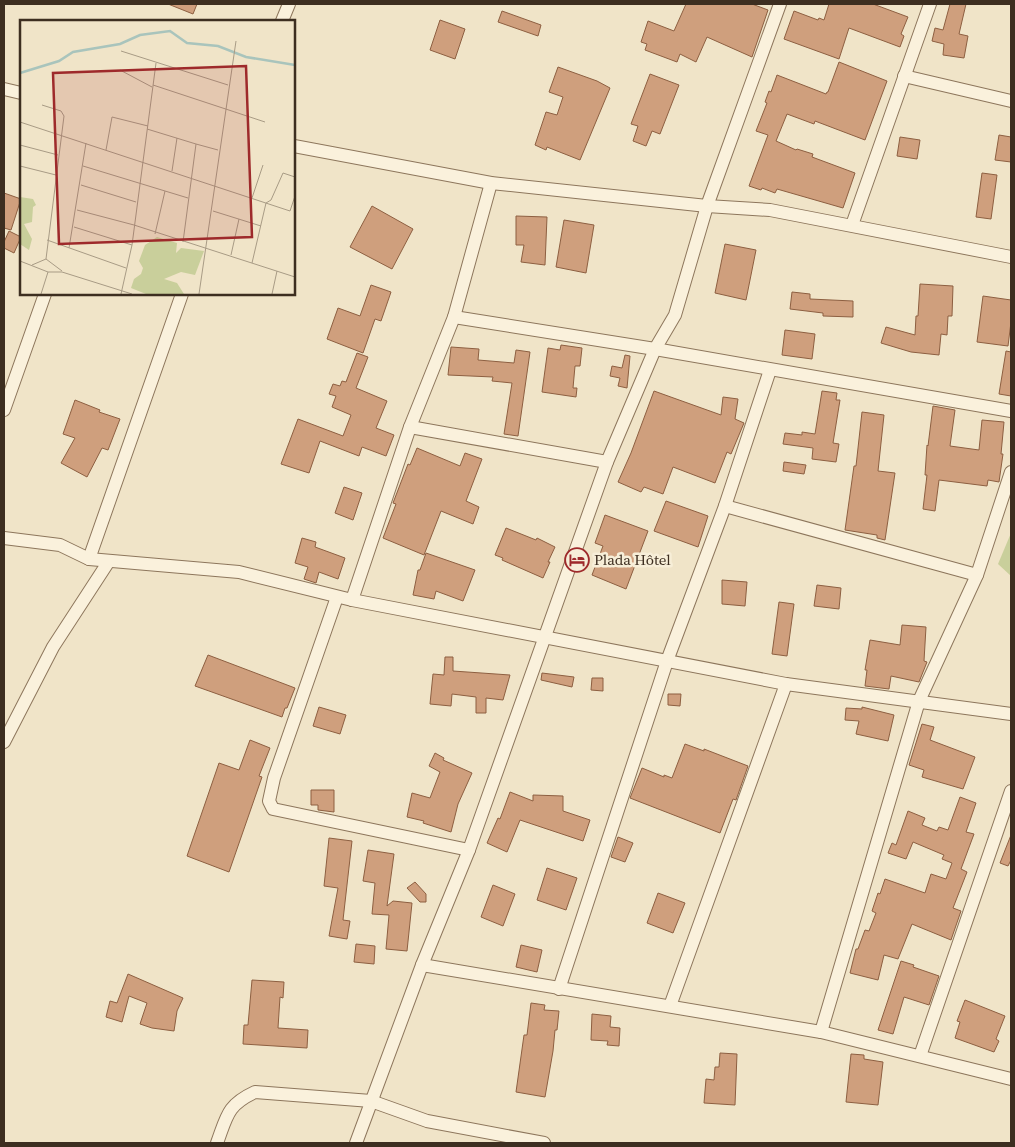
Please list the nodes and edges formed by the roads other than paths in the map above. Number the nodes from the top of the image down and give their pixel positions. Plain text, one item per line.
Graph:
1 (289, 4) edge
2 (780, 4) edge
3 (930, 4) edge
4 (282, 20) edge
5 (904, 76) junction
6 (4, 89) edge
7 (20, 93) edge
8 (1011, 101) edge
9 (295, 146) edge
10 (491, 183) junction
11 (707, 206) junction
12 (852, 225) junction
13 (1011, 257) edge
14 (45, 295) edge
15 (182, 295) edge
16 (454, 317) junction
17 (655, 349) junction
18 (770, 370) junction
19 (4, 410) edge
20 (1011, 411) edge
21 (410, 427) junction
22 (607, 462) junction
23 (1011, 472) edge
24 (725, 506) junction
25 (4, 538) edge
26 (89, 559) junction
27 (109, 561) junction
28 (977, 575) junction
29 (337, 597) junction
30 (352, 600) junction
31 (544, 637) junction
32 (667, 661) junction
33 (786, 684) junction
34 (919, 701) junction
35 (1011, 714) edge
36 (4, 742) edge
37 (1011, 791) edge
38 (469, 850) junction
39 (422, 965) junction
40 (559, 989) junction
41 (670, 1006) junction
42 (821, 1032) junction
43 (920, 1056) junction
44 (1011, 1079) edge
45 (371, 1101) junction
46 (487, 1139) edge
47 (218, 1143) edge
48 (356, 1143) edge
49 (544, 1143) edge

1 - 4 street
2 - 11 street
3 - 5 street
5 - 8 street
5 - 12 street
6 - 7 street
9 - 10 street
10 - 11 street
10 - 16 street
11 - 12 street
11 - 17 street
12 - 13 street
14 - 19 street
15 - 26 street
16 - 17 street
16 - 21 street
17 - 18 street
17 - 22 street
18 - 20 street
18 - 24 street
21 - 22 street
21 - 30 street
22 - 31 street
23 - 28 street
24 - 28 street
24 - 32 street
25 - 26 street
26 - 27 street
27 - 29 street
27 - 36 street
28 - 34 street
29 - 30 street
29 - 38 street
30 - 31 street
31 - 32 street
31 - 38 street
32 - 33 street
32 - 40 street
33 - 34 street
33 - 41 street
34 - 35 street
34 - 42 street
37 - 43 street
38 - 39 street
39 - 40 street
39 - 45 street
40 - 41 street
41 - 42 street
42 - 43 street
43 - 44 street
45 - 46 street
45 - 47 street
45 - 48 street
46 - 49 street

